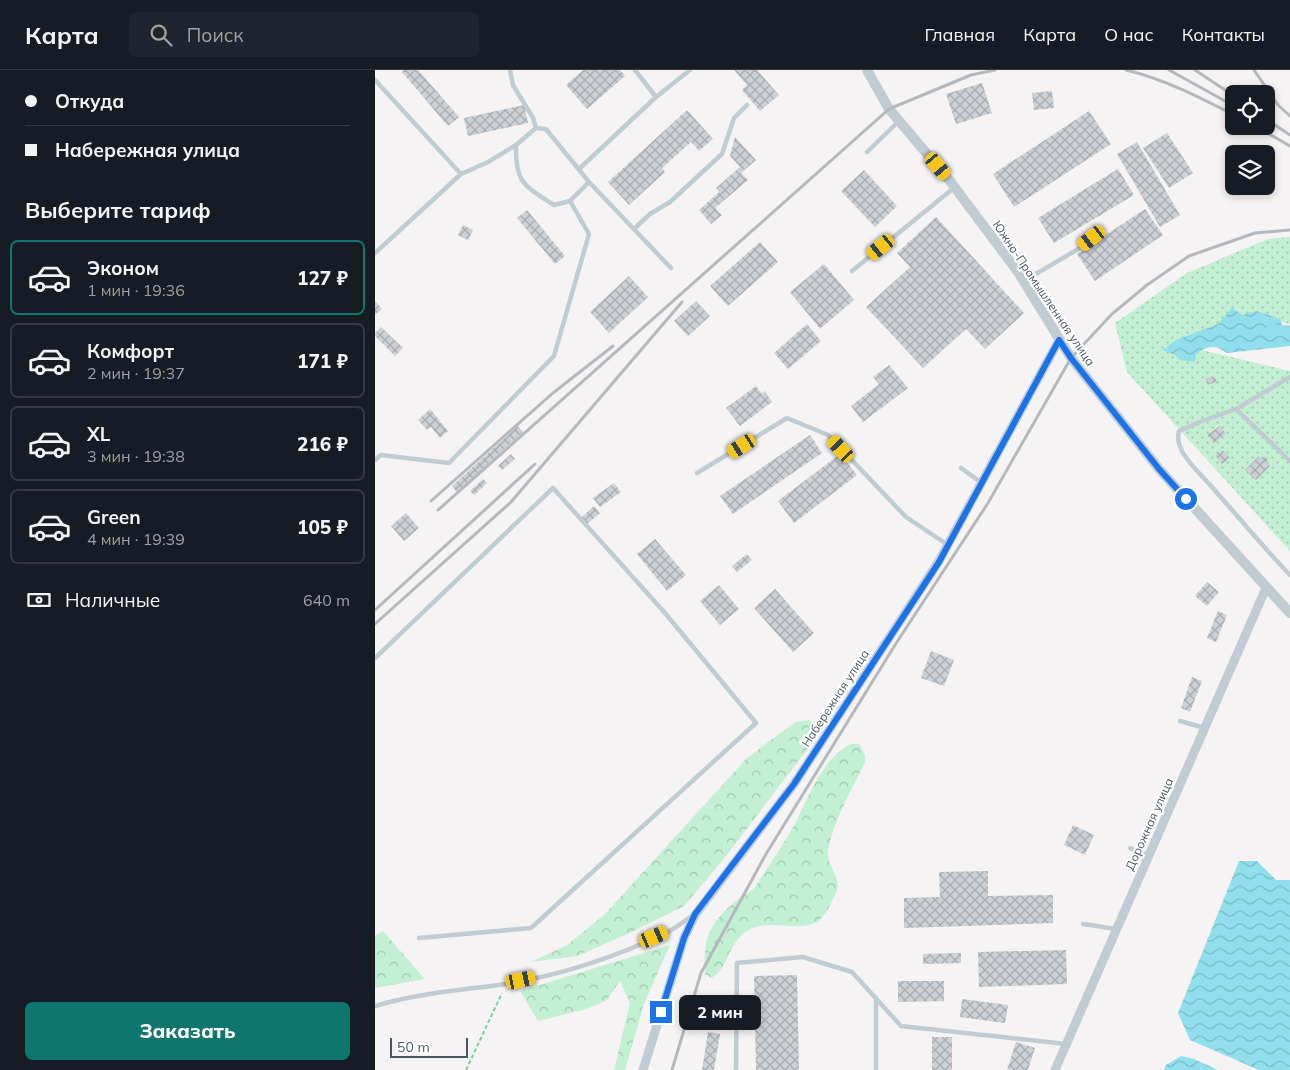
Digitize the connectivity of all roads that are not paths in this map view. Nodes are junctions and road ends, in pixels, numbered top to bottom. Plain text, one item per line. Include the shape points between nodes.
1 (509, 70) edge
2 (635, 70) edge
3 (690, 70) edge
4 (867, 70) edge
5 (375, 80) edge
6 (657, 97) junction
7 (747, 105) dead end
8 (899, 121) junction
9 (536, 128) junction
10 (517, 145) junction
11 (867, 152) dead end
12 (579, 169) junction
13 (461, 174) junction
14 (589, 182) junction
15 (955, 187) junction
16 (570, 201) junction
17 (634, 229) junction
18 (1100, 232) dead end
19 (375, 253) edge
20 (671, 268) dead end
21 (852, 271) dead end
22 (1023, 281) junction
23 (1059, 340) junction
24 (1290, 377) edge
25 (1236, 409) junction
26 (375, 460) edge
27 (1290, 460) edge
28 (961, 468) dead end
29 (697, 473) dead end
30 (982, 483) junction
31 (948, 545) junction
32 (1290, 575) edge
33 (1266, 588) junction
34 (1290, 613) edge
35 (375, 658) edge
36 (1180, 721) dead end
37 (1205, 728) junction
38 (1130, 848) dead end
39 (1149, 856) junction
40 (695, 914) junction
41 (1083, 924) dead end
42 (1117, 929) junction
43 (419, 938) dead end
44 (876, 998) junction
45 (375, 1006) edge
46 (1066, 1044) junction
47 (643, 1070) edge
48 (736, 1070) edge
49 (876, 1070) edge
50 (1055, 1070) edge

1 - 9 lane via 513,85
2 - 6 lane
3 - 6 lane
4 - 8 street, Южно-Промышленная улица
5 - 13 lane
6 - 12 lane
7 - 17 lane via 734,118 722,154 670,202
8 - 11 lane
8 - 15 street, Южно-Промышленная улица
9 - 10 lane
9 - 12 lane via 546,129
10 - 13 lane
10 - 16 lane via 516,164 525,186 554,206
12 - 14 lane
13 - 19 lane
14 - 16 lane
14 - 17 lane
15 - 21 lane
15 - 22 street, Южно-Промышленная улица
16 - 26 lane via 589,234 554,356 449,463 381,455
17 - 20 lane
18 - 22 lane via 1085,245
22 - 23 street, Южно-Промышленная улица
23 - 30 street, Набережная улица
23 - 33 street, Южно-Промышленная улица via 1159,469
24 - 25 lane
25 - 27 lane
25 - 32 lane via 1179,431 1179,444 1194,467
28 - 30 lane
29 - 31 lane via 787,418 828,435 906,517
30 - 31 street, Набережная улица
31 - 40 street, Набережная улица via 794,784
33 - 34 street, Южно-Промышленная улица
33 - 37 street, Дорожная улица
35 - 43 lane via 553,488 665,613 756,723 531,928
36 - 37 lane
37 - 39 street, Дорожная улица
38 - 39 lane
39 - 42 street, Дорожная улица
40 - 45 lane via 669,931 609,956 549,974
40 - 47 street, Набережная улица via 684,938
41 - 42 lane
42 - 46 street, Дорожная улица
44 - 46 lane via 901,1026
44 - 48 lane via 852,972 803,958 737,963
44 - 49 lane
46 - 50 street, Дорожная улица

